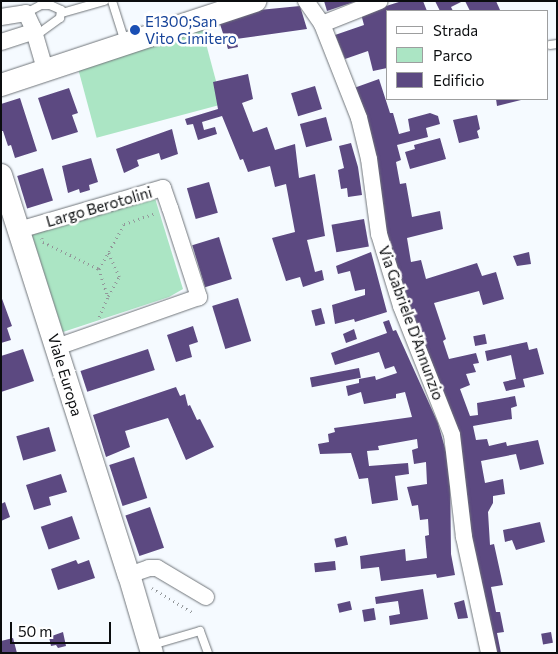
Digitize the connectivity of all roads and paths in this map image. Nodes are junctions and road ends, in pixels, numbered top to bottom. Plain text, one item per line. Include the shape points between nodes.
1 (104, 1) edge
2 (112, 1) edge
3 (255, 1) edge
4 (306, 1) edge
5 (380, 1) edge
6 (26, 13) junction
7 (62, 13) junction
8 (1, 17) edge
9 (322, 24) junction
10 (34, 32) junction
11 (1, 42) edge
12 (125, 42) junction
13 (45, 69) junction
14 (3, 79) edge
15 (1, 175) edge
16 (170, 208) junction
17 (28, 228) junction
18 (108, 252) junction
19 (99, 269) junction
20 (57, 347) junction
21 (129, 575) junction
22 (206, 597) dead end
23 (192, 612) dead end
24 (151, 649) edge
25 (208, 653) edge
26 (488, 653) edge

1 - 7 lane
2 - 12 lane
3 - 12 main road
4 - 9 street, Via Gabriele D'Annunzio
5 - 9 street
6 - 7 lane via 41,5 50,5
6 - 8 street
6 - 10 street
7 - 10 lane via 55,23
9 - 26 street, Via Gabriele D'Annunzio via 358,118 369,159 379,234 396,288 452,435 464,537
10 - 11 street
10 - 13 street
12 - 13 main road
13 - 14 main road
15 - 17 main road, Viale Europa
16 - 17 street, Largo Berotolini via 163,188
16 - 18 path via 124,224
16 - 20 street, Largo Berotolini via 199,297
17 - 19 path via 43,242
17 - 20 main road, Viale Europa
18 - 19 path
18 - 19 path via 120,277 108,296
20 - 21 main road, Viale Europa
21 - 22 street via 157,568
21 - 23 path
21 - 24 main road, Viale Europa
24 - 25 lane via 200,631

